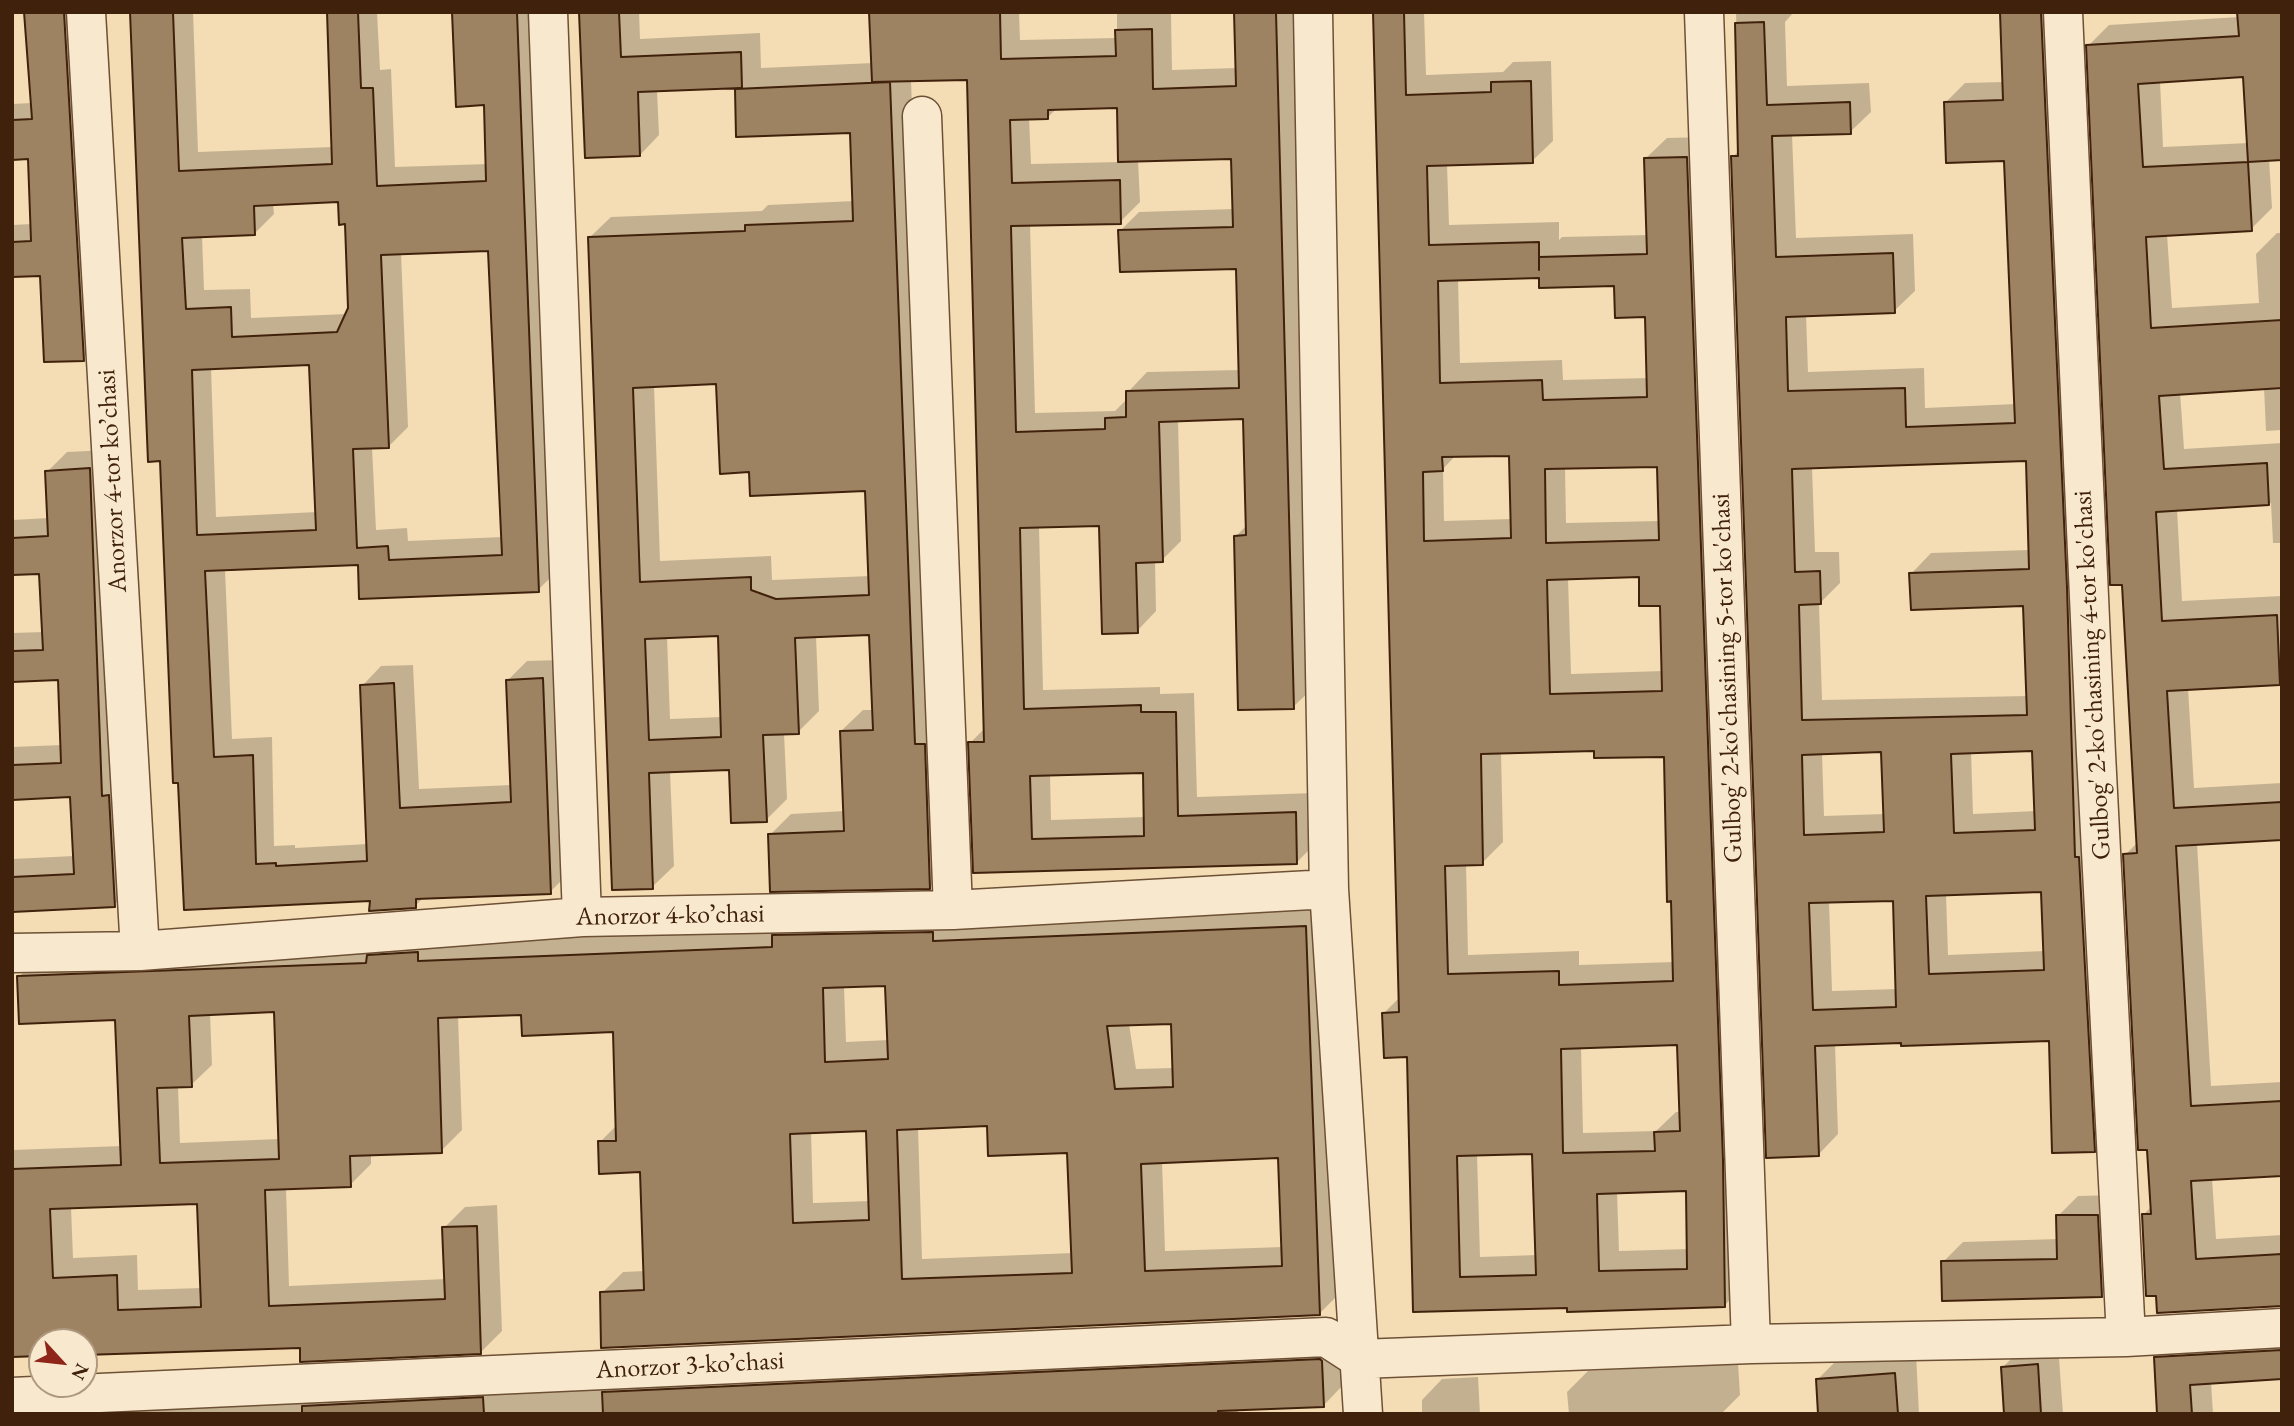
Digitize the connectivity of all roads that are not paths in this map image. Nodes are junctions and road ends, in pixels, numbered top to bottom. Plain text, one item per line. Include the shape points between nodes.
1 (86, 12) edge
2 (548, 12) edge
3 (1313, 12) edge
4 (1704, 12) edge
5 (2063, 12) edge
6 (922, 116) dead end
7 (1329, 889) junction
8 (953, 910) junction
9 (583, 917) junction
10 (140, 951) junction
11 (12, 953) edge
12 (2282, 1328) edge
13 (2126, 1337) junction
14 (1751, 1344) junction
15 (1360, 1359) junction
16 (12, 1397) edge
17 (1363, 1414) edge

1 - 10 street, Anorzor 4-tor koʼchasi
2 - 9 street
3 - 7 street
4 - 14 street, Gulbog' 2-ko'chasining 5-tor ko'chasi
5 - 13 street, Gulbog' 2-ko'chasining 4-tor ko'chasi
6 - 8 street
7 - 8 street, Аnorzor 4-koʼchasi
7 - 15 street
8 - 9 street, Аnorzor 4-koʼchasi
9 - 10 street, Аnorzor 4-koʼchasi
10 - 11 street, Аnorzor 4-koʼchasi
12 - 13 street
13 - 14 street
14 - 15 street
15 - 16 street, Аnorzor 3-koʼchasi via 1326,1337
15 - 17 street

